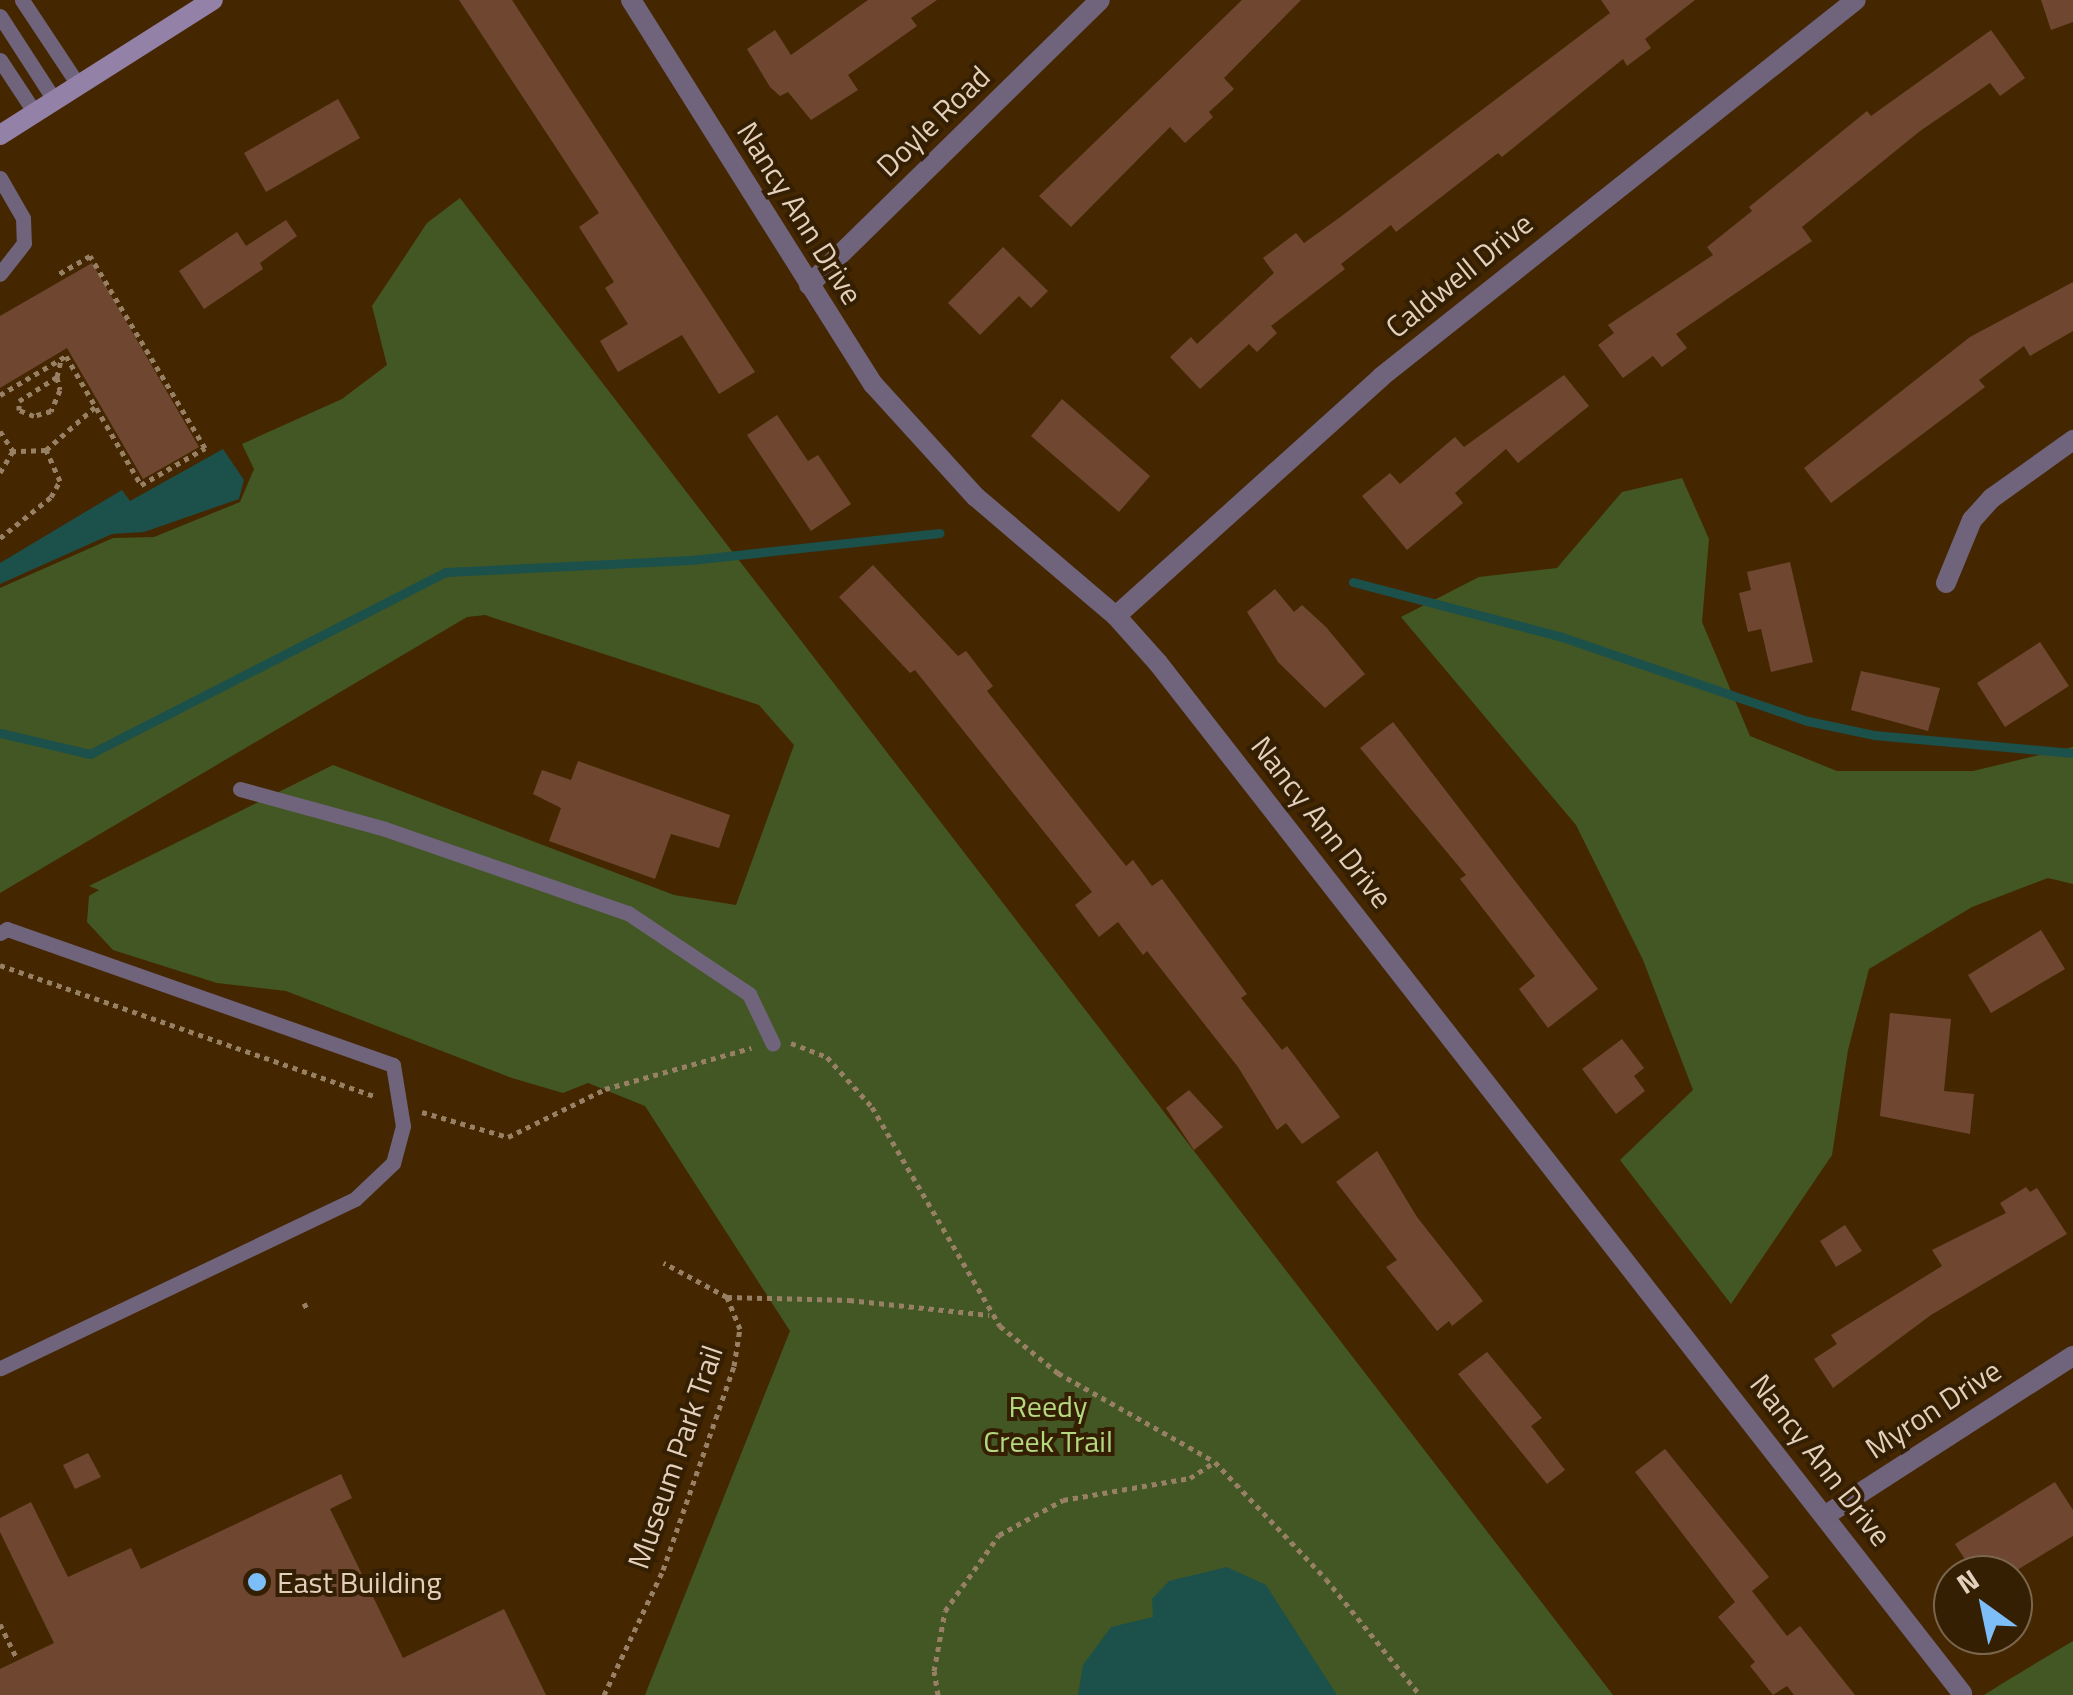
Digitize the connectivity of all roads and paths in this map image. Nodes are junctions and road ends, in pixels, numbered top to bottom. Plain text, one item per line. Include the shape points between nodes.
1 (22, 0) edge
2 (214, 0) edge
3 (631, 0) edge
4 (1100, 0) edge
5 (1856, 0) edge
6 (0, 16) edge
7 (0, 60) edge
8 (79, 86) junction
9 (56, 101) junction
10 (35, 114) junction
11 (2, 129) edge
12 (0, 178) edge
13 (0, 274) edge
14 (56, 276) dead end
15 (809, 285) junction
16 (61, 359) junction
17 (57, 377) junction
18 (0, 395) edge
19 (95, 407) junction
20 (0, 431) edge
21 (2073, 440) edge
22 (46, 450) junction
23 (13, 451) junction
24 (0, 473) edge
25 (0, 538) edge
26 (1946, 583) dead end
27 (1116, 616) junction
28 (240, 789) dead end
29 (0, 933) edge
30 (0, 965) edge
31 (773, 1044) junction
32 (380, 1098) dead end
33 (423, 1112) dead end
34 (664, 1263) dead end
35 (728, 1297) junction
36 (990, 1315) junction
37 (2073, 1356) edge
38 (0, 1368) edge
39 (1215, 1462) junction
40 (1826, 1515) junction
41 (0, 1624) edge
42 (16, 1657) dead end
43 (1962, 1693) edge
44 (604, 1695) edge
45 (938, 1695) edge
46 (1420, 1695) edge

1 - 8 lane
2 - 8 street
3 - 15 street, Nancy Ann Drive
4 - 15 street, Doyle Road
5 - 27 street, Caldwell Drive via 1382,377
6 - 9 lane
7 - 10 lane
8 - 9 street
9 - 10 street
10 - 11 street
12 - 13 lane via 23,218 24,243
14 - 19 path via 90,256 204,448 141,485
15 - 27 street, Nancy Ann Drive via 873,384 915,432 976,497
16 - 17 path
16 - 18 path
16 - 19 path
17 - 17 path via 19,400 20,410 34,416 51,411
19 - 22 path
20 - 23 path
21 - 26 street via 1972,520
22 - 23 path
22 - 25 path via 58,472 57,490
23 - 24 path
27 - 40 street, Nancy Ann Drive
28 - 31 lane via 384,829 628,912 749,994
29 - 38 lane via 7,929 393,1065 404,1126 393,1164 355,1199
30 - 32 path
31 - 33 path via 605,1089 508,1137
31 - 36 path via 812,1048 852,1080
34 - 35 path
35 - 36 path via 849,1300
35 - 44 path, Museum Park Trail via 740,1329 734,1366 663,1570
36 - 39 path via 1058,1374
37 - 40 street, Myron Drive
39 - 45 path via 1160,1485 1063,1500 998,1536 944,1611 934,1671
39 - 46 path via 1326,1578
40 - 43 street, Nancy Ann Drive
41 - 42 path

